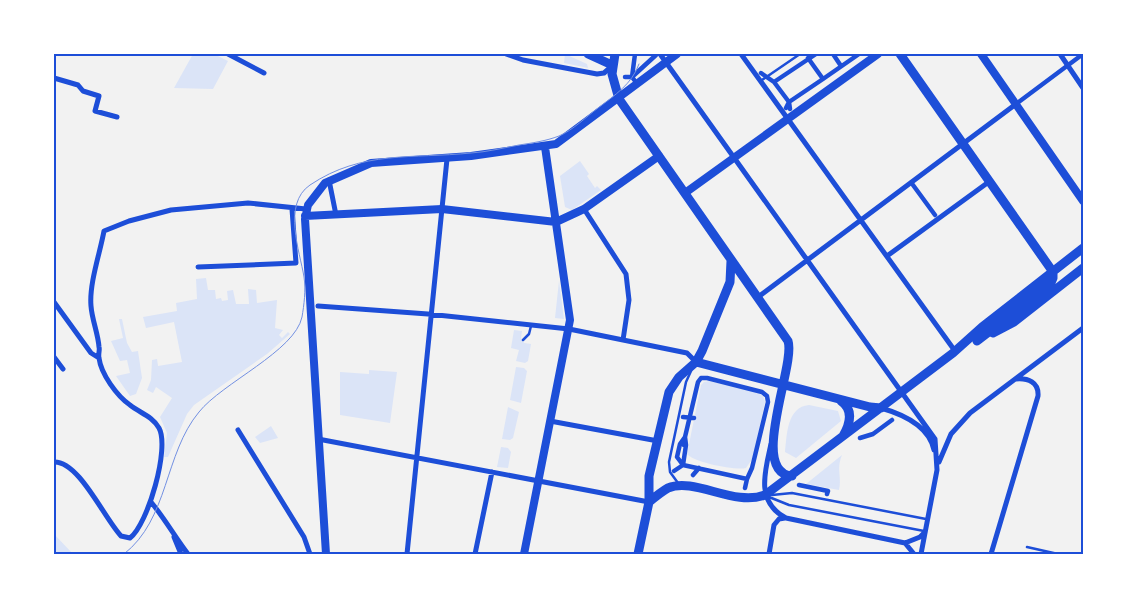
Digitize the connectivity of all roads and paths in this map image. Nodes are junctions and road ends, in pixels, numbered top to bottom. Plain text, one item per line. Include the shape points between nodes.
1 (228, 54) edge
2 (506, 54) edge
3 (588, 54) edge
4 (615, 54) edge
5 (635, 54) edge
6 (658, 54) edge
7 (677, 54) edge
8 (741, 54) edge
9 (800, 54) edge
10 (816, 54) edge
11 (833, 54) edge
12 (859, 54) edge
13 (878, 54) edge
14 (900, 54) edge
15 (981, 54) edge
16 (1060, 54) edge
17 (1083, 54) edge
18 (808, 58) junction
19 (666, 62) junction
20 (612, 65) junction
21 (841, 66) junction
22 (1068, 66) junction
23 (264, 73) dead end
24 (761, 73) dead end
25 (625, 77) dead end
26 (767, 77) junction
27 (54, 78) edge
28 (633, 79) junction
29 (823, 79) junction
30 (761, 81) junction
31 (774, 82) junction
32 (1083, 88) edge
33 (619, 99) junction
34 (789, 102) junction
35 (1016, 104) junction
36 (788, 109) dead end
37 (117, 117) dead end
38 (788, 119) junction
39 (964, 143) junction
40 (545, 147) junction
41 (659, 156) junction
42 (734, 158) junction
43 (447, 159) junction
44 (329, 180) junction
45 (990, 181) junction
46 (913, 185) dead end
47 (685, 193) junction
48 (1083, 201) edge
49 (292, 209) junction
50 (442, 209) junction
51 (584, 209) junction
52 (306, 213) junction
53 (336, 214) junction
54 (935, 215) dead end
55 (861, 220) junction
56 (556, 222) junction
57 (1083, 248) edge
58 (887, 256) junction
59 (731, 258) junction
60 (807, 260) junction
61 (198, 267) dead end
62 (1083, 268) edge
63 (1053, 272) junction
64 (758, 297) junction
65 (54, 302) edge
66 (314, 306) junction
67 (432, 315) junction
68 (531, 325) junction
69 (1083, 328) edge
70 (569, 329) junction
71 (523, 340) dead end
72 (623, 340) junction
73 (977, 341) junction
74 (954, 352) junction
75 (54, 358) edge
76 (99, 358) junction
77 (696, 362) junction
78 (63, 369) dead end
79 (1015, 379) junction
80 (783, 386) junction
81 (901, 392) junction
82 (838, 400) junction
83 (881, 408) junction
84 (892, 420) dead end
85 (550, 421) junction
86 (238, 430) dead end
87 (685, 437) junction
88 (772, 438) junction
89 (841, 438) junction
90 (860, 438) dead end
91 (318, 439) junction
92 (658, 442) junction
93 (684, 444) dead end
94 (417, 458) junction
95 (54, 462) edge
96 (683, 465) junction
97 (717, 465) dead end
98 (699, 468) junction
99 (674, 470) dead end
100 (937, 470) junction
101 (492, 472) junction
102 (716, 472) junction
103 (692, 474) dead end
104 (792, 476) junction
105 (747, 479) junction
106 (538, 480) junction
107 (799, 485) dead end
108 (686, 486) junction
109 (745, 488) dead end
110 (827, 494) dead end
111 (765, 495) junction
112 (151, 502) junction
113 (649, 502) junction
114 (786, 518) junction
115 (928, 520) junction
116 (926, 532) junction
117 (174, 536) junction
118 (905, 543) junction
119 (1027, 547) dead end
120 (180, 554) edge
121 (188, 554) edge
122 (310, 554) edge
123 (326, 554) edge
124 (407, 554) edge
125 (476, 554) edge
126 (524, 554) edge
127 (638, 554) edge
128 (769, 554) edge
129 (914, 554) edge
130 (922, 554) edge
131 (991, 554) edge
132 (1058, 554) edge

1 - 23 street
2 - 20 street via 597,74 604,73
3 - 20 main road
4 - 20 main road
5 - 28 street
6 - 19 street
6 - 28 street
7 - 19 main road
8 - 30 street
9 - 26 lane
10 - 18 street
11 - 21 street
12 - 21 street
13 - 38 main road
14 - 39 main road
15 - 35 main road
16 - 22 street
17 - 22 street
18 - 29 street
18 - 31 street
19 - 33 main road
19 - 42 street
20 - 33 main road
21 - 29 street
22 - 32 street
22 - 35 street
24 - 26 street
25 - 28 street
26 - 30 lane
26 - 31 street
27 - 37 street via 99,96 95,111
29 - 34 street
30 - 38 street
31 - 34 street
33 - 40 main road via 563,140
33 - 41 main road
34 - 36 street
35 - 39 street
35 - 48 main road
38 - 42 main road
38 - 55 street
39 - 45 main road
39 - 55 street
40 - 43 main road
40 - 56 main road
41 - 47 main road
41 - 51 main road
42 - 47 main road
42 - 60 street
43 - 44 main road via 372,163
43 - 50 street
44 - 52 main road via 315,194
44 - 53 street
45 - 58 street
45 - 63 main road
46 - 54 street
47 - 59 main road
49 - 52 street
49 - 61 street via 296,263
49 - 76 street via 248,203 171,210 104,231 91,305 100,347
50 - 53 main road
50 - 56 main road
50 - 67 street
51 - 56 main road
51 - 72 street via 626,274 629,300
52 - 53 main road
52 - 66 main road
55 - 58 street
55 - 60 street
56 - 70 main road
57 - 63 main road
58 - 74 street
59 - 64 main road
59 - 77 main road via 730,282
60 - 64 street
60 - 81 street
62 - 73 main road via 1014,322
63 - 73 main road via 1050,284
63 - 74 main road
64 - 80 main road via 790,346
65 - 76 street via 91,353
66 - 67 street
66 - 91 main road
67 - 68 street
67 - 94 street
68 - 70 street
68 - 71 lane
69 - 79 street
70 - 72 street
70 - 85 main road
72 - 77 street via 687,353
73 - 74 main road
74 - 81 main road
75 - 78 street
76 - 112 street via 118,393 152,420 161,432 160,459
77 - 80 main road
77 - 92 main road via 679,377 669,392
77 - 108 lane via 686,382 669,462 674,480
79 - 100 street via 960,422 946,444
79 - 131 street via 1035,384 1038,396
80 - 82 main road
80 - 88 main road
81 - 83 main road
81 - 100 street via 935,439
82 - 83 main road
82 - 89 main road via 848,409 850,418
83 - 89 main road
83 - 100 street via 901,413 918,426 933,446
84 - 90 street
85 - 92 street
85 - 106 main road
86 - 122 street via 304,537
87 - 93 street
87 - 96 street via 677,457
87 - 105 street via 702,377 768,395 754,468
88 - 104 main road via 778,467
88 - 111 street via 764,478
89 - 104 main road
91 - 94 street
91 - 123 main road
92 - 113 main road via 649,476
94 - 101 street
94 - 124 street
95 - 112 street via 70,467 125,538 130,538 140,527
96 - 98 street
96 - 99 street
97 - 102 street
98 - 102 street
98 - 103 street
100 - 115 street
101 - 106 street
101 - 125 street
102 - 105 street
104 - 111 main road
105 - 109 street
106 - 113 street
106 - 126 main road
107 - 110 street via 828,491
108 - 111 main road via 745,498
108 - 113 main road via 670,488
111 - 114 street via 772,509
111 - 115 lane via 792,493
111 - 116 lane via 789,505
112 - 117 street
113 - 127 main road
114 - 118 street
114 - 128 street via 779,519 774,525
115 - 116 street
116 - 118 street
116 - 130 street
117 - 120 street
117 - 121 street
118 - 129 street
119 - 132 lane

